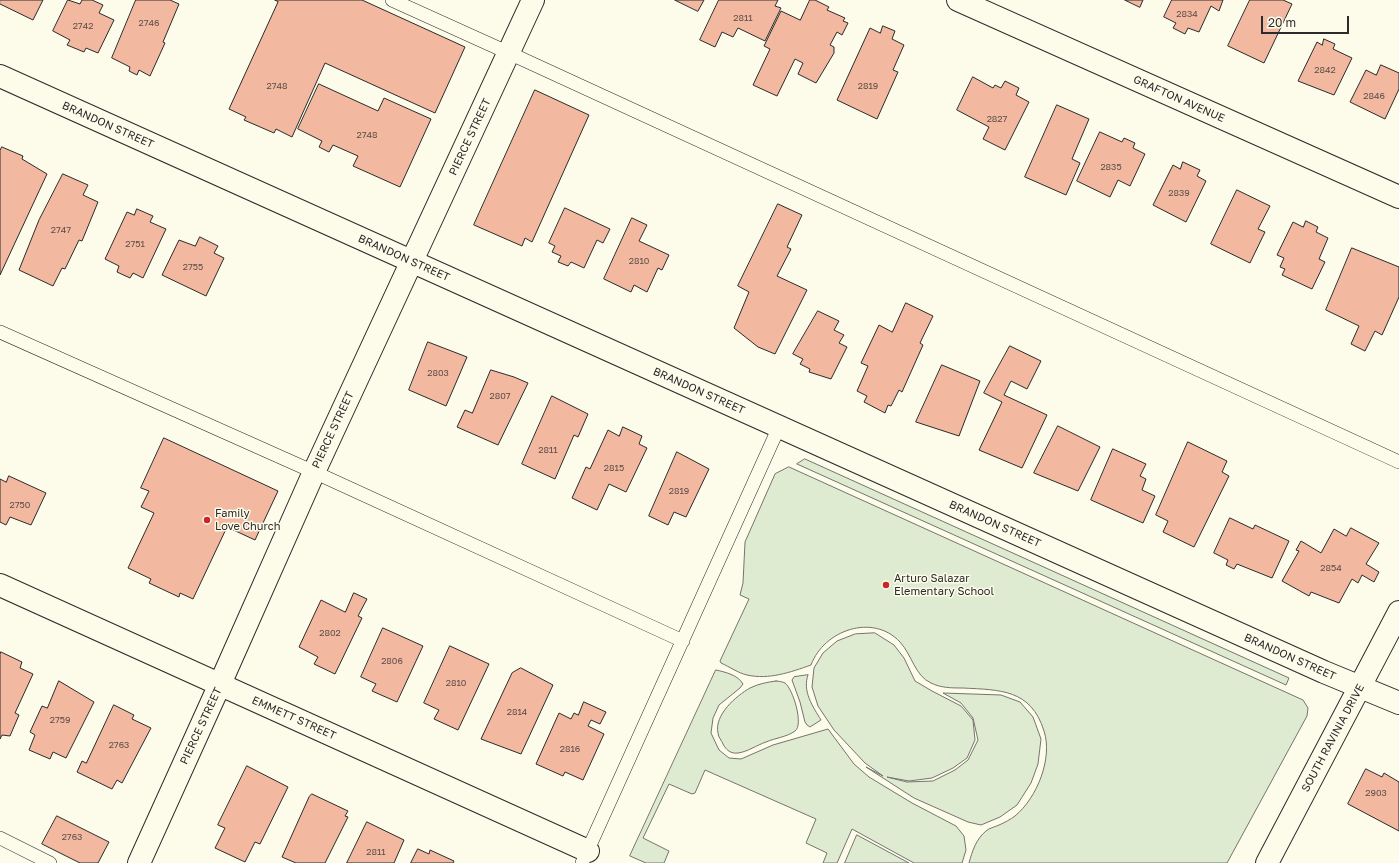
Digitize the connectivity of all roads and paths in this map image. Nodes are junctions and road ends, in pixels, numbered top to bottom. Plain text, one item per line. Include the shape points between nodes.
1 (392, 0) edge
2 (533, 0) edge
3 (958, 0) edge
4 (509, 53) junction
5 (0, 76) edge
6 (1399, 197) edge
7 (411, 262) junction
8 (0, 332) edge
9 (779, 426) junction
10 (1399, 462) edge
11 (314, 472) junction
12 (0, 585) edge
13 (1399, 612) edge
14 (682, 641) junction
15 (220, 684) junction
16 (1360, 687) junction
17 (1399, 703) edge
18 (0, 838) edge
19 (585, 857) edge
20 (50, 863) edge
21 (138, 863) edge
22 (1267, 863) edge

1 - 4 lane
2 - 4 street, PIERCE STREET
3 - 6 street, GRAFTON AVENUE
4 - 7 street, PIERCE STREET
4 - 10 lane
5 - 7 street, BRANDON STREET
7 - 9 street, BRANDON STREET
7 - 11 street, PIERCE STREET
8 - 11 lane
9 - 14 lane
9 - 16 street, BRANDON STREET
11 - 14 lane
11 - 15 street, PIERCE STREET
12 - 15 street, EMMETT STREET
13 - 16 street, SOUTH RAVINIA DRIVE
14 - 19 lane
15 - 19 street, EMMETT STREET
15 - 21 street, PIERCE STREET
16 - 17 street, BRANDON STREET
16 - 22 street, SOUTH RAVINIA DRIVE
18 - 20 lane

